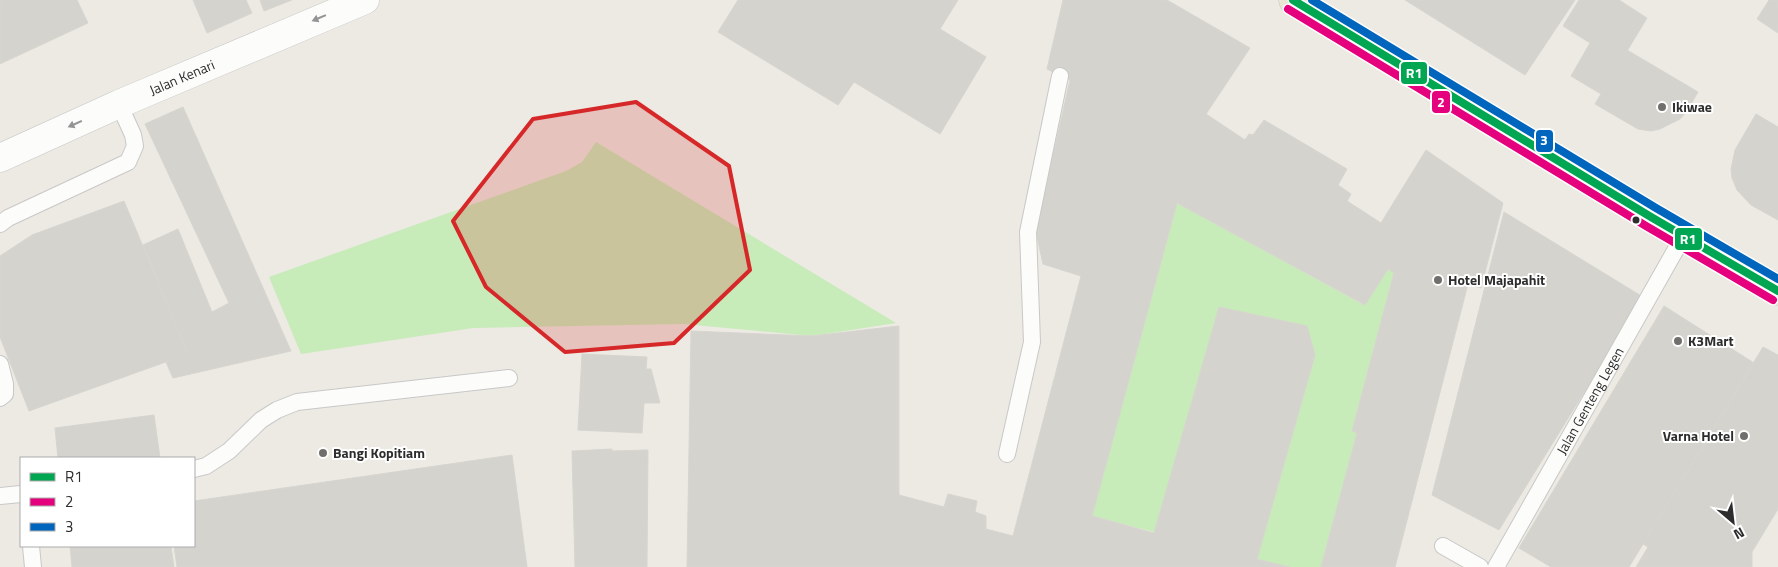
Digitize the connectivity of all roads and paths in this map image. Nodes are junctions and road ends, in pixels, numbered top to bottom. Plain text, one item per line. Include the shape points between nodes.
1 (365, 0) edge
2 (1293, 0) edge
3 (1060, 76) dead end
4 (119, 104) junction
5 (0, 158) edge
6 (0, 224) edge
7 (1684, 235) junction
8 (1778, 291) edge
9 (0, 364) edge
10 (509, 378) dead end
11 (0, 398) edge
12 (1007, 454) dead end
13 (195, 469) edge
14 (20, 494) edge
15 (0, 496) edge
16 (1443, 546) dead end
17 (31, 547) edge
18 (32, 567) edge
19 (1480, 567) edge
20 (1496, 567) edge

1 -> 4 street, Jalan Kenari
2 - 7 main road
3 - 12 lane via 1028,232 1032,342
4 -> 5 street, Jalan Kenari
4 - 6 lane via 135,146 128,162
7 - 8 main road
7 - 20 lane, Jalan Genteng Legen
9 - 11 lane via 5,384 5,394
10 - 13 lane via 297,402 261,420 229,451 206,466
14 - 15 lane
16 - 19 lane
17 - 18 lane

